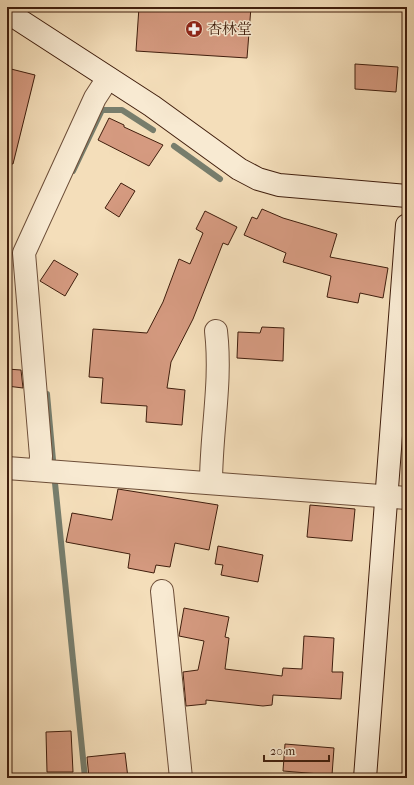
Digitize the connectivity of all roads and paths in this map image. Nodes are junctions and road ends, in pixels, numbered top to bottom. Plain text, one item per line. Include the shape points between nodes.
1 (7, 12) edge
2 (108, 78) junction
3 (407, 196) edge
4 (407, 225) edge
5 (216, 331) dead end
6 (7, 468) edge
7 (40, 470) junction
8 (211, 483) junction
9 (397, 497) edge
10 (162, 591) dead end
11 (181, 778) edge
12 (365, 778) edge

1 - 2 street
2 - 3 street via 152,106 239,169 258,179 279,185
2 - 7 street via 95,98 24,253 41,456
4 - 9 street
5 - 8 street via 218,370 211,448
6 - 7 street
7 - 8 street
8 - 9 street
9 - 12 street
10 - 11 street

